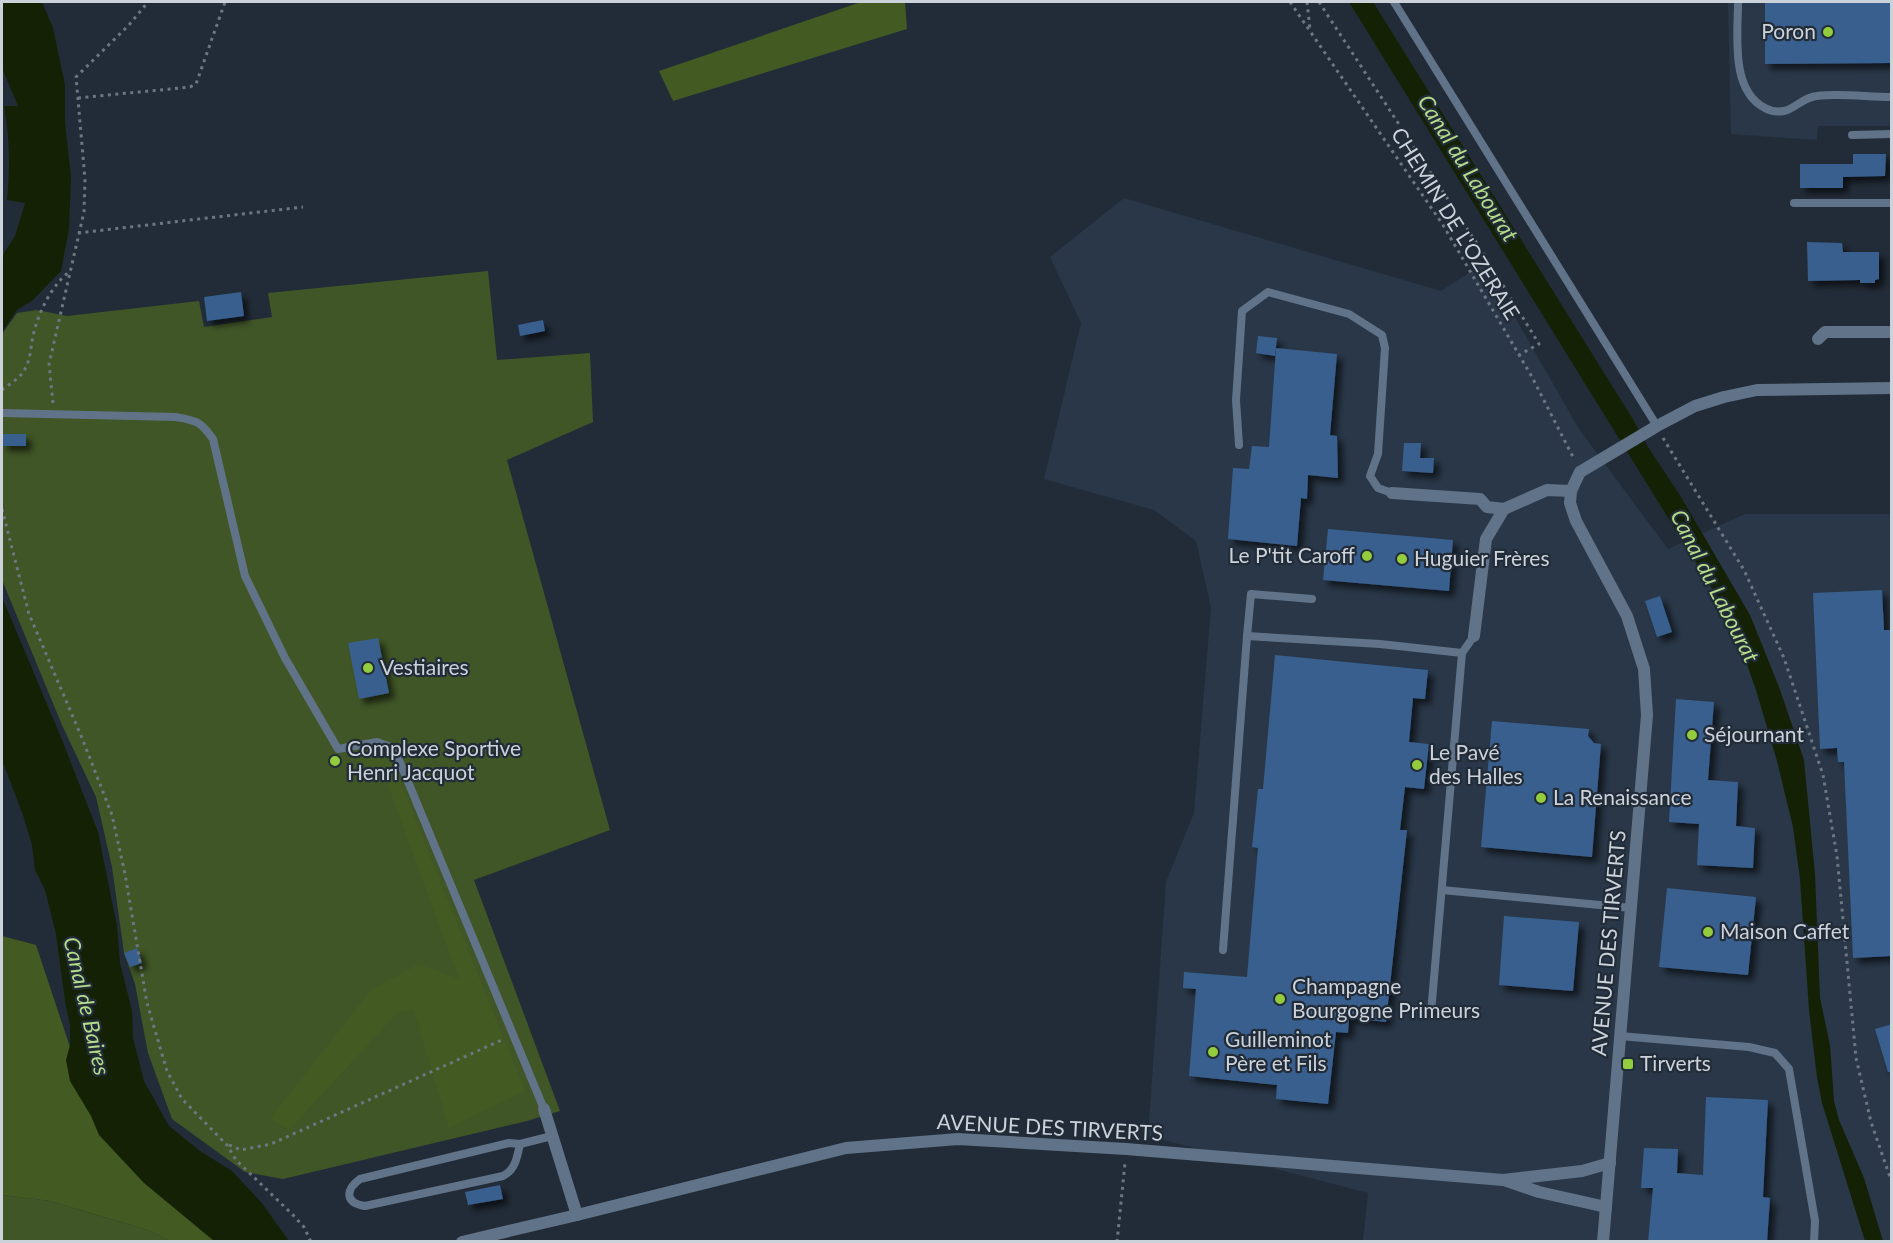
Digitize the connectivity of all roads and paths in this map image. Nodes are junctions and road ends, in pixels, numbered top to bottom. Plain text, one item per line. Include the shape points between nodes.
1 (148, 2) edge
2 (225, 2) edge
3 (1290, 2) edge
4 (1307, 2) edge
5 (1319, 2) edge
6 (1394, 2) edge
7 (1738, 2) edge
8 (1310, 31) junction
9 (78, 98) junction
10 (1892, 98) edge
11 (1892, 134) edge
12 (1852, 135) dead end
13 (1794, 203) dead end
14 (1892, 203) edge
15 (303, 207) dead end
16 (78, 233) junction
17 (71, 271) junction
18 (1892, 332) edge
19 (1818, 339) dead end
20 (1519, 355) junction
21 (1892, 388) edge
22 (2, 390) edge
23 (2, 412) edge
24 (54, 414) junction
25 (1657, 426) junction
26 (1239, 445) dead end
27 (1580, 472) junction
28 (1571, 491) junction
29 (1392, 493) joint
30 (2, 509) edge
31 (1504, 509) junction
32 (1312, 599) dead end
33 (1247, 636) junction
34 (1474, 636) joint
35 (1462, 653) junction
36 (1442, 890) junction
37 (1631, 908) junction
38 (1223, 950) dead end
39 (1431, 1014) dead end
40 (514, 1035) junction
41 (1620, 1036) junction
42 (544, 1109) joint
43 (552, 1136) junction
44 (520, 1144) junction
45 (227, 1145) junction
46 (1126, 1149) junction
47 (1610, 1163) junction
48 (1503, 1180) junction
49 (1892, 1183) edge
50 (1606, 1207) junction
51 (577, 1215) junction
52 (311, 1242) edge
53 (462, 1242) edge
54 (1117, 1242) edge
55 (1603, 1242) edge
56 (1814, 1242) edge

1 - 9 path via 76,77
2 - 9 path via 196,84
3 - 8 path, CHEMIN DE L'OZERAIE
4 - 8 path
5 - 20 path via 1539,344
6 - 25 lane
7 - 10 lane via 1739,65 1751,97 1758,104 1785,111 1816,96
8 - 20 path, CHEMIN DE L'OZERAIE via 1443,225
9 - 16 path via 86,179
11 - 12 lane
13 - 14 lane
15 - 16 path
16 - 17 path
17 - 22 path via 62,278 42,312 31,356 22,374
17 - 24 path via 49,364
18 - 19 street via 1825,332
20 - 27 path, CHEMIN DE L'OZERAIE
21 - 25 street via 1757,390 1695,406
23 - 24 lane
24 - 40 lane via 176,417 196,420 205,429 213,440 245,576 285,658 338,749 377,742 394,748
25 - 27 street
25 - 49 path via 1744,570 1784,658 1823,776 1837,856 1856,1058 1871,1122
26 - 29 lane via 1236,400 1242,311 1268,292 1349,314 1382,335 1385,348 1378,454 1370,476 1378,488
27 - 28 street
28 - 31 street via 1547,490
28 - 37 street, AVENUE DES TIRVERTS via 1576,522 1627,616 1644,669 1647,715
29 - 31 street via 1480,498 1487,507
30 - 45 path via 29,614 112,815 147,1003 167,1071 182,1099
31 - 34 street via 1486,539
32 - 33 lane via 1251,594
33 - 35 lane
33 - 38 lane
34 - 35 lane
35 - 36 lane
36 - 37 lane
36 - 39 lane
37 - 41 street, AVENUE DES TIRVERTS
40 - 42 lane
40 - 45 path via 271,1144 241,1150
41 - 47 street, AVENUE DES TIRVERTS
41 - 56 lane via 1749,1047 1775,1053 1789,1069 1815,1221
42 - 43 street
43 - 44 lane
43 - 51 street
44 - 44 lane via 512,1171 503,1176 365,1206 357,1205 348,1193 360,1179 509,1143
45 - 52 path via 236,1160 304,1227
46 - 48 street, AVENUE DES TIRVERTS
46 - 51 street, AVENUE DES TIRVERTS via 958,1139 846,1148
46 - 54 path
47 - 48 street, AVENUE DES TIRVERTS via 1581,1171
47 - 50 street, AVENUE DES TIRVERTS
48 - 50 street, AVENUE DES TIRVERTS
50 - 55 street, AVENUE DES TIRVERTS
51 - 53 street, AVENUE DES TIRVERTS

